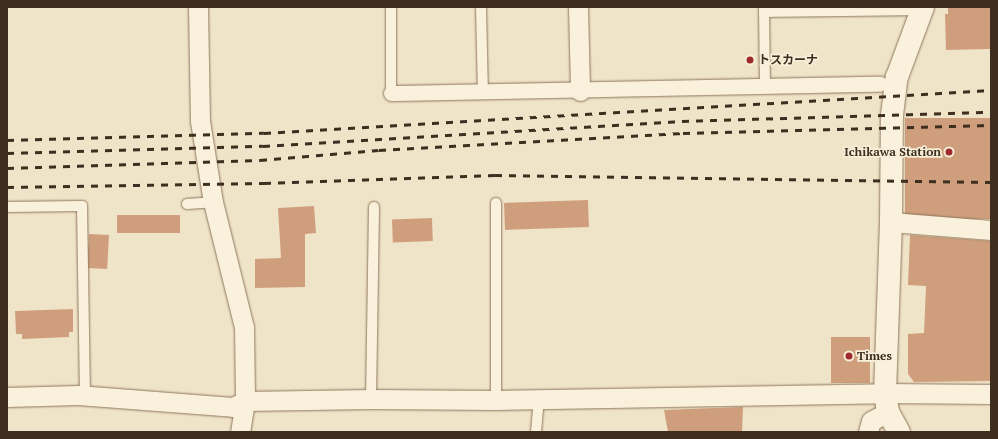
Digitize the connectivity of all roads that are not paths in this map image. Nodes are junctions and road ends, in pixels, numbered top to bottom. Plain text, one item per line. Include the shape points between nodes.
1 (198, 7) edge
2 (391, 7) edge
3 (481, 7) edge
4 (578, 7) edge
5 (922, 9) edge
6 (764, 10) edge
7 (880, 84) dead end
8 (766, 87) junction
9 (580, 91) junction
10 (482, 92) junction
11 (391, 93) joint
12 (213, 202) junction
13 (496, 203) dead end
14 (187, 204) dead end
15 (7, 207) edge
16 (374, 207) dead end
17 (890, 222) junction
18 (991, 230) edge
19 (991, 394) edge
20 (85, 396) junction
21 (7, 397) edge
22 (371, 399) junction
23 (539, 399) junction
24 (496, 400) junction
25 (245, 401) junction
26 (886, 402) junction
27 (240, 432) edge
28 (536, 432) edge
29 (868, 432) edge
30 (899, 432) edge

1 - 12 street via 200,121
2 - 11 lane
3 - 10 lane
4 - 9 street
5 - 6 lane
5 - 17 street via 897,77 892,115
6 - 8 lane
7 - 8 street
8 - 9 street
9 - 10 street
10 - 11 street
12 - 14 lane
12 - 25 street via 244,326
13 - 24 lane
15 - 20 lane via 82,206
16 - 22 lane
17 - 18 street
17 - 26 street
19 - 26 street
20 - 21 street
20 - 25 street via 233,406
22 - 24 street
22 - 25 street
23 - 24 street
23 - 26 street
23 - 28 lane
25 - 27 street
26 - 29 street via 871,421
26 - 30 street

